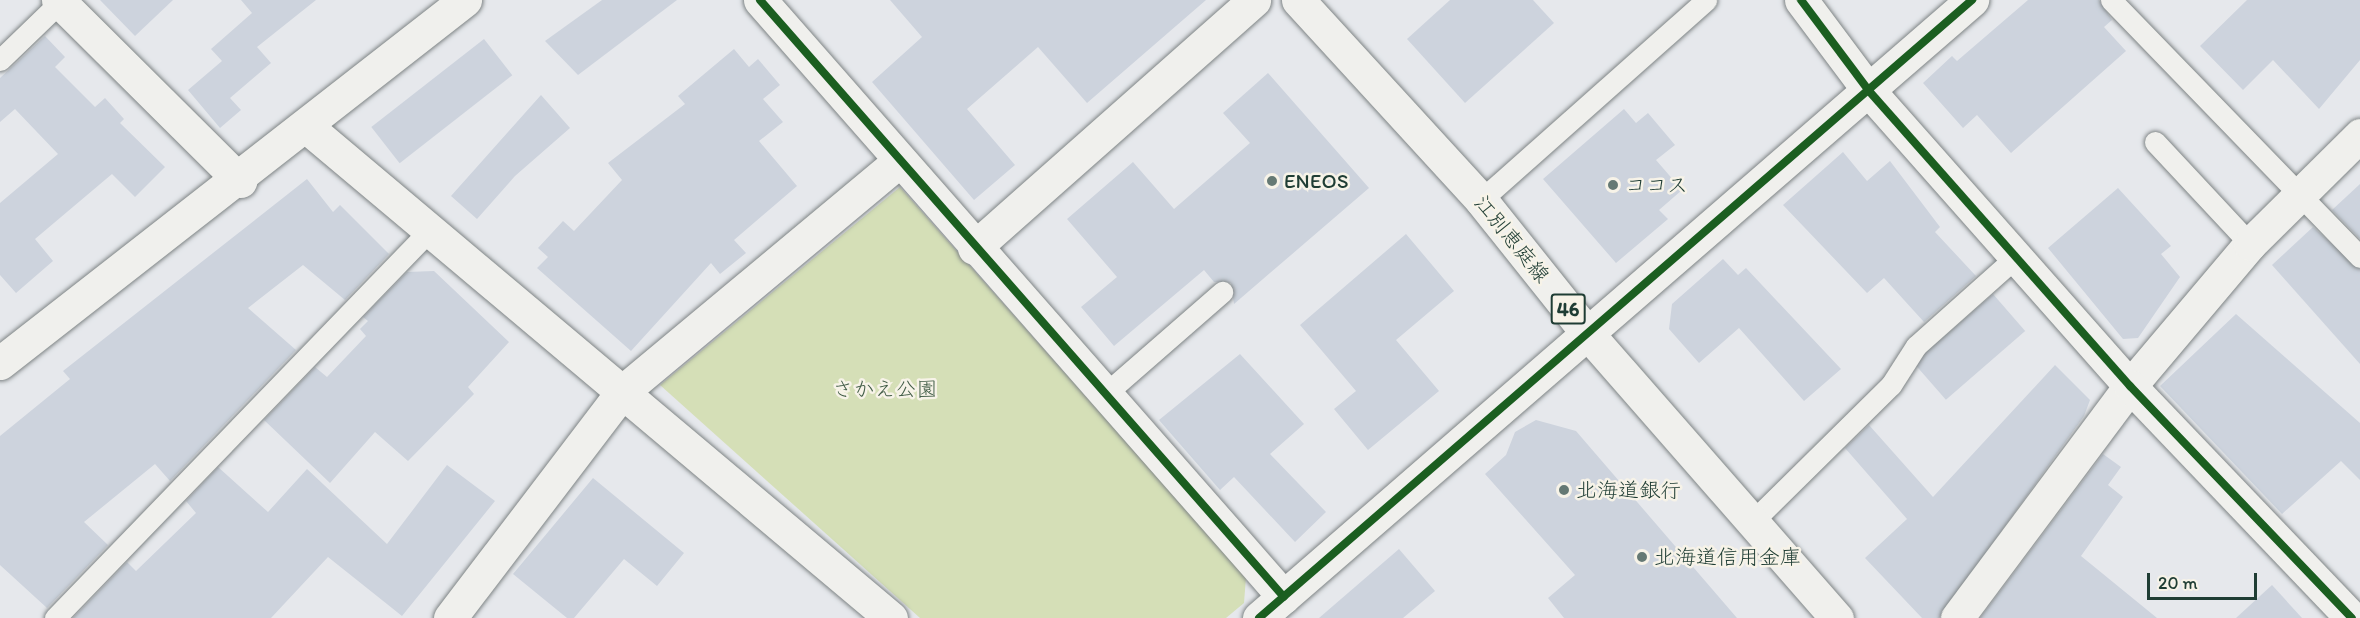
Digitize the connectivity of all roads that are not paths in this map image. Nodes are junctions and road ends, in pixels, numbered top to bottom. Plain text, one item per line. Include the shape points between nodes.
1 (465, 0) edge
2 (760, 0) edge
3 (1254, 0) edge
4 (1298, 0) edge
5 (1706, 0) edge
6 (1801, 0) edge
7 (1971, 0) edge
8 (2111, 0) edge
9 (59, 1) edge
10 (0, 60) edge
11 (1869, 91) junction
12 (307, 127) junction
13 (2360, 135) edge
14 (2155, 142) dead end
15 (899, 161) junction
16 (240, 181) junction
17 (2302, 191) junction
18 (1481, 200) junction
19 (430, 230) junction
20 (2250, 244) junction
21 (974, 248) junction
22 (2016, 257) junction
23 (2360, 257) edge
24 (1222, 292) dead end
25 (1588, 334) junction
26 (0, 363) edge
27 (2130, 386) junction
28 (622, 392) junction
29 (1104, 395) junction
30 (1753, 521) junction
31 (1284, 597) junction
32 (55, 618) edge
33 (450, 618) edge
34 (891, 618) edge
35 (1258, 618) edge
36 (1838, 618) edge
37 (1957, 618) edge
38 (2352, 618) edge

1 - 12 street
2 - 15 street
3 - 21 street
4 - 18 street, 江別恵庭線 / 46
5 - 18 lane
6 - 11 street
7 - 11 street
8 - 17 lane
9 - 10 lane
9 - 16 street
11 - 22 street
11 - 25 street
12 - 16 street
12 - 19 street
13 - 17 street
14 - 20 lane
15 - 21 street
15 - 28 street
16 - 26 street
17 - 20 street
17 - 23 lane
18 - 25 street, 江別恵庭線 / 46
19 - 28 street
19 - 32 lane
20 - 27 street
21 - 29 street
22 - 27 street
22 - 30 lane via 1916,346 1891,384
24 - 29 lane
25 - 30 street, 江別恵庭線 / 46
25 - 31 street
27 - 37 street
27 - 38 street
28 - 33 street
28 - 34 street
29 - 31 street
30 - 36 street, 江別恵庭線 / 46
31 - 35 street

